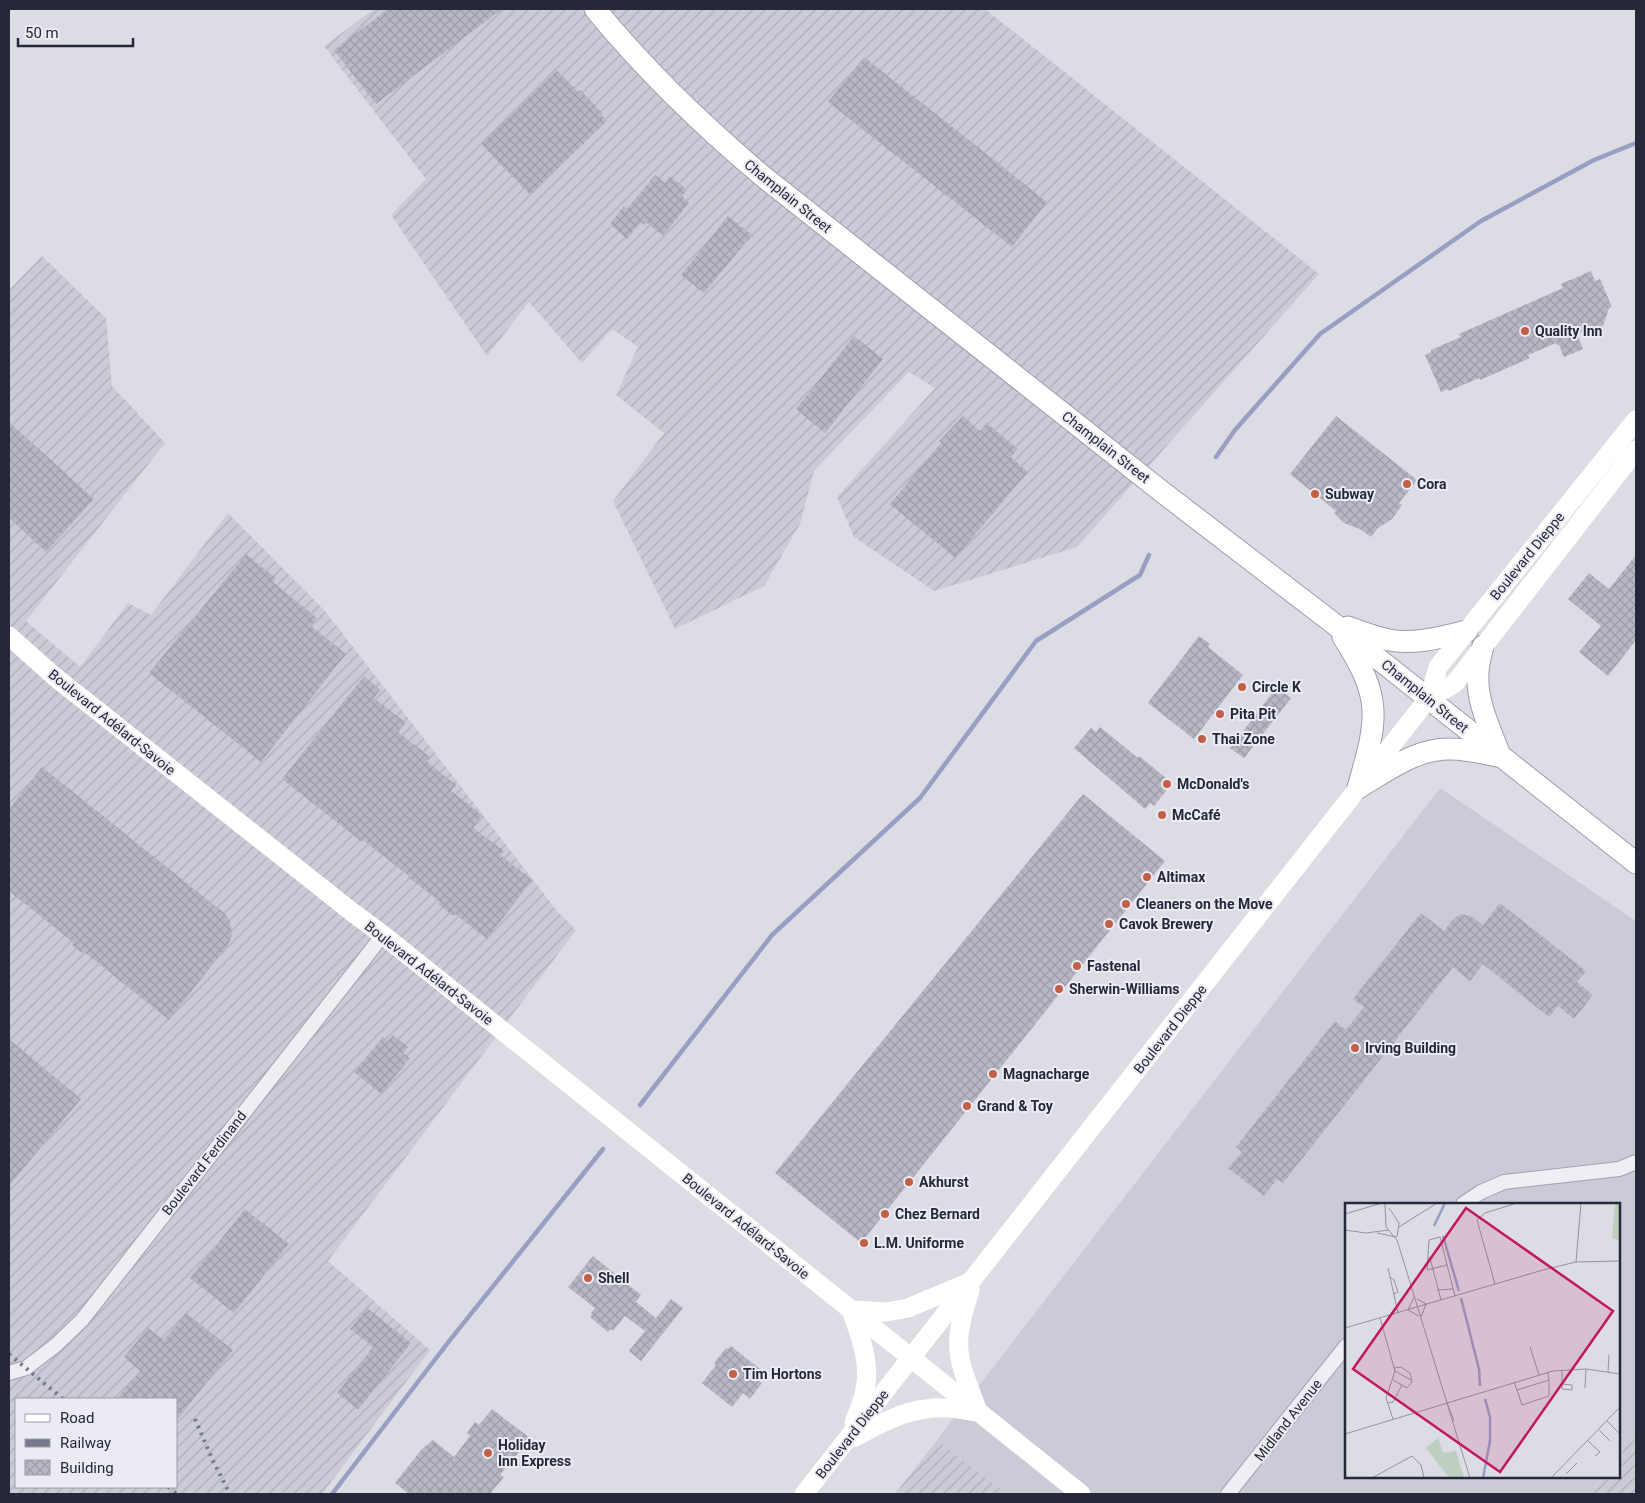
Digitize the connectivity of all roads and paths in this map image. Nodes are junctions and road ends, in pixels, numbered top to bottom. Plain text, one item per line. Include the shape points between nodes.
1 (595, 9) edge
2 (1636, 420) edge
3 (1636, 450) edge
4 (1333, 622) junction
5 (1467, 631) junction
6 (9, 636) edge
7 (1483, 646) junction
8 (1429, 699) junction
9 (1500, 756) junction
10 (1358, 788) junction
11 (1636, 864) edge
12 (383, 935) junction
13 (1636, 1162) edge
14 (1464, 1203) edge
15 (973, 1280) junction
16 (851, 1310) junction
17 (1345, 1347) edge
18 (912, 1359) junction
19 (9, 1373) edge
20 (978, 1412) junction
21 (847, 1440) junction
22 (804, 1494) edge
23 (1081, 1494) edge
24 (1228, 1494) edge

1 - 4 main road, Champlain Street via 667,89 759,173 1161,491
2 - 5 main road, Boulevard Dieppe
3 - 7 main road, Boulevard Dieppe
4 - 5 main road via 1403,642 1430,640
4 - 8 main road, Champlain Street
4 - 10 main road via 1362,669 1373,700 1372,738
5 - 8 main road, Boulevard Dieppe via 1438,667
6 - 12 main road, Boulevard Adélard-Savoie via 55,677
7 - 8 main road, Boulevard Dieppe via 1455,682
7 - 9 main road via 1477,676 1479,692
8 - 9 main road, Champlain Street
8 - 10 main road, Boulevard Dieppe
9 - 10 main road via 1460,749 1435,750 1408,759
9 - 11 main road, Champlain Street
10 - 15 main road, Boulevard Dieppe
12 - 16 main road, Boulevard Adélard-Savoie
12 - 19 street, Boulevard Ferdinand via 82,1320 26,1368
13 - 14 street via 1620,1169 1504,1182
15 - 16 main road via 908,1308 887,1312
15 - 18 main road, Boulevard Dieppe
15 - 20 main road via 958,1342 960,1360
16 - 18 main road, Boulevard Adélard-Savoie
16 - 21 main road via 866,1358 867,1381
17 - 24 street, Midland Avenue
18 - 20 main road, Boulevard Adélard-Savoie
18 - 21 main road, Boulevard Dieppe
20 - 21 main road via 925,1408 892,1418
20 - 23 main road
21 - 22 main road, Boulevard Dieppe

